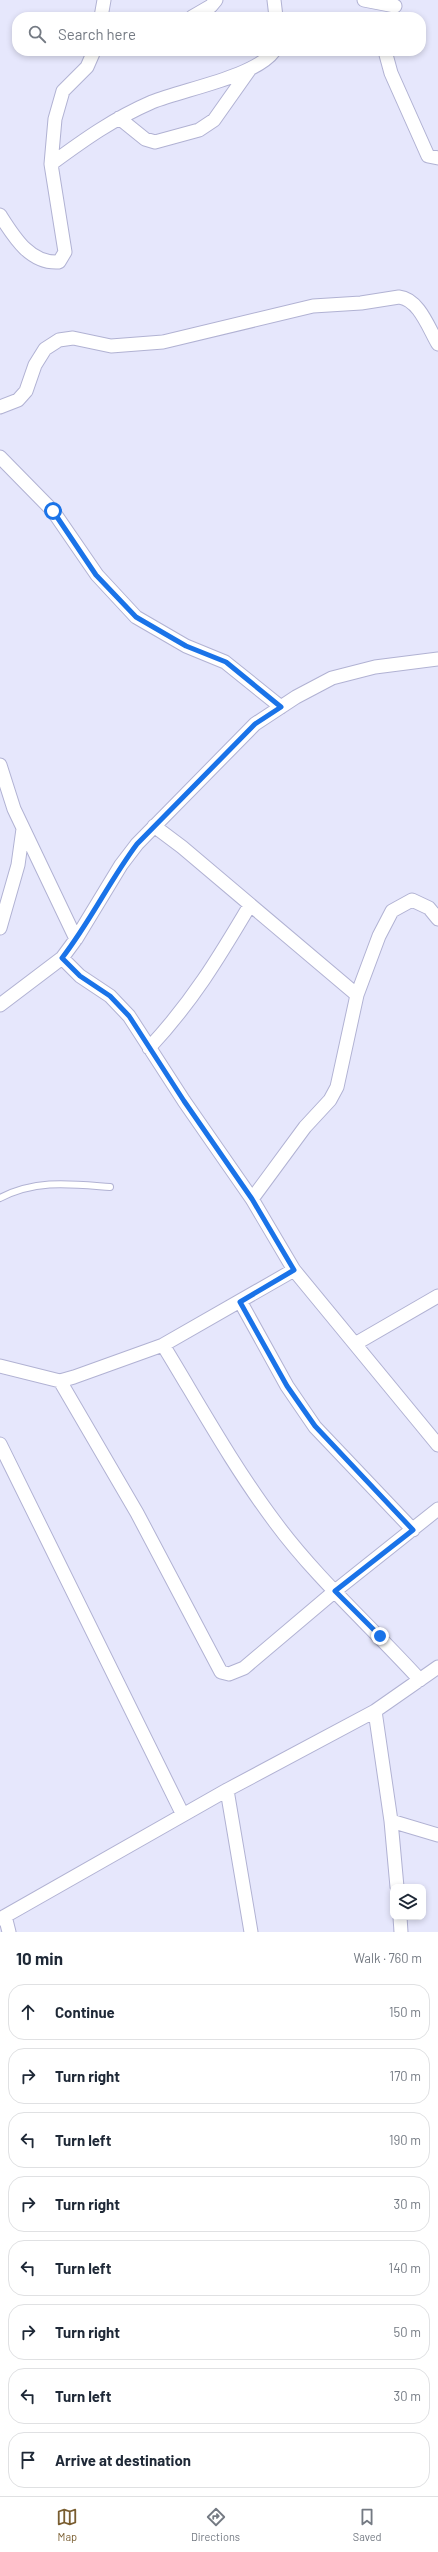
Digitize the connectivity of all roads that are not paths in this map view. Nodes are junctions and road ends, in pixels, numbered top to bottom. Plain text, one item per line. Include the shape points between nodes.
1 (104, 0) edge
2 (216, 0) edge
3 (274, 0) edge
4 (364, 0) edge
5 (394, 8) edge
6 (102, 12) edge
7 (201, 12) edge
8 (275, 12) edge
9 (92, 56) edge
10 (270, 56) edge
11 (386, 56) edge
12 (250, 69) junction
13 (119, 118) junction
14 (438, 158) edge
15 (51, 164) junction
16 (0, 216) edge
17 (438, 344) edge
18 (0, 407) edge
19 (0, 457) edge
20 (438, 659) edge
21 (281, 707) junction
22 (0, 765) edge
23 (154, 826) junction
24 (23, 828) junction
25 (250, 905) junction
26 (438, 919) edge
27 (0, 928) edge
28 (76, 939) junction
29 (62, 958) junction
30 (357, 995) junction
31 (0, 1005) edge
32 (149, 1048) junction
33 (110, 1187) dead end
34 (0, 1198) edge
35 (252, 1199) junction
36 (294, 1270) junction
37 (438, 1296) edge
38 (240, 1302) junction
39 (355, 1344) junction
40 (163, 1345) junction
41 (0, 1366) edge
42 (60, 1381) junction
43 (0, 1444) edge
44 (438, 1445) edge
45 (438, 1509) edge
46 (413, 1530) junction
47 (335, 1591) junction
48 (438, 1667) edge
49 (420, 1680) junction
50 (375, 1711) junction
51 (227, 1790) junction
52 (183, 1815) junction
53 (391, 1821) junction
54 (438, 1835) edge
55 (397, 1884) edge
56 (2, 1917) edge
57 (400, 1920) edge
58 (9, 1932) edge
59 (251, 1932) edge
60 (401, 1932) edge

1 - 6 street
2 - 7 street
3 - 8 street
4 - 5 street
9 - 15 street via 86,67 63,91 58,104
10 - 12 street via 266,61
11 - 14 street via 391,73 428,156
12 - 13 street via 152,102
12 - 13 street via 214,120 200,130 155,142 144,139
13 - 15 street via 100,127
15 - 16 street via 65,252 59,262 48,263 29,252 18,242
17 - 18 street via 416,307 405,298 399,297 361,303 313,306 163,342 111,346 73,338 59,340 45,349 35,365 26,391 18,400
19 - 21 street via 53,511 96,575 136,617 186,646 226,662
20 - 21 street via 375,667 332,678
21 - 23 street via 255,724
22 - 24 street
23 - 25 street
23 - 28 street via 121,865
24 - 27 street via 18,865
24 - 28 street
25 - 30 street
25 - 32 street via 204,982
26 - 30 street via 429,908 412,900 392,911
28 - 29 street
29 - 31 street
29 - 32 street via 80,976 110,996 129,1016
30 - 35 street via 334,1093
32 - 35 street
33 - 34 lane via 30,1185
35 - 36 street
36 - 38 street
36 - 39 street
37 - 39 street
38 - 40 street
38 - 46 street via 287,1386 315,1426
39 - 44 street
40 - 42 street
40 - 47 street via 217,1436 275,1522
41 - 42 street
42 - 47 street via 137,1513 221,1672 237,1673
43 - 52 street
45 - 46 street
46 - 47 street
47 - 49 street
48 - 49 street
49 - 50 street
50 - 51 street
50 - 53 street
51 - 52 street
51 - 59 street
52 - 56 street
53 - 54 street
53 - 55 street
56 - 58 street
57 - 60 street

